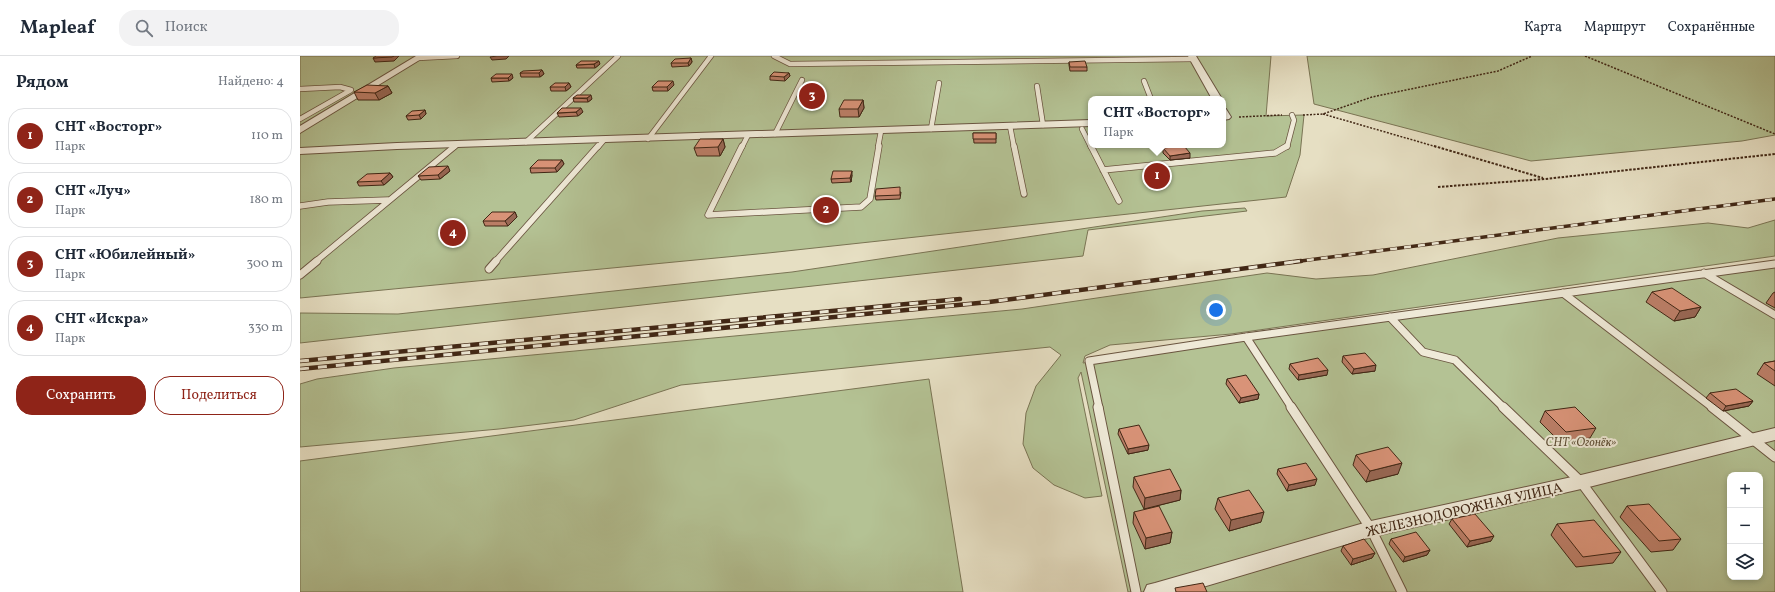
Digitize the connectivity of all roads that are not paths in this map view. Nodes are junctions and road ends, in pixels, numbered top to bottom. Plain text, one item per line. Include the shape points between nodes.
1 (457, 56) edge
2 (618, 56) edge
3 (711, 56) edge
4 (774, 56) edge
5 (420, 57) edge
6 (1193, 57) edge
7 (802, 80) dead end
8 (1144, 80) dead end
9 (939, 83) dead end
10 (1037, 86) dead end
11 (300, 89) edge
12 (1150, 96) edge
13 (1216, 96) edge
14 (1292, 115) road end
15 (300, 119) edge
16 (1043, 125) junction
17 (1010, 126) junction
18 (1087, 126) edge
19 (931, 129) junction
20 (300, 130) edge
21 (881, 131) junction
22 (775, 134) junction
23 (748, 135) junction
24 (648, 139) junction
25 (604, 140) junction
26 (526, 142) junction
27 (458, 144) junction
28 (1095, 148) edge
29 (300, 151) edge
30 (1103, 170) junction
31 (1024, 194) dead end
32 (388, 200) junction
33 (1119, 201) dead end
34 (300, 206) edge
35 (1775, 264) edge
36 (489, 269) dead end
37 (1704, 273) junction
38 (300, 275) edge
39 (1562, 293) junction
40 (1775, 315) edge
41 (1390, 317) junction
42 (1246, 337) junction
43 (1775, 434) edge
44 (1754, 439) junction
45 (1775, 457) edge
46 (1581, 482) junction
47 (1371, 530) junction
48 (1136, 592) edge
49 (1155, 592) edge
50 (1402, 592) edge
51 (1662, 592) edge

1 - 5 lane
2 - 26 lane
3 - 24 lane
4 - 6 lane via 790,64
5 - 20 street
6 - 13 street
7 - 22 lane
8 - 12 lane
9 - 19 lane
10 - 16 lane
11 - 15 lane via 340,87 351,90
14 - 30 lane via 1294,120 1287,148 1275,153
16 - 17 street
16 - 18 street
17 - 19 street
17 - 31 lane
19 - 21 street
21 - 22 street
21 - 23 lane via 870,199 861,207 708,215
22 - 23 street
23 - 24 street
24 - 25 street
25 - 26 street
25 - 36 lane
26 - 27 street
27 - 29 street
27 - 32 lane
28 - 30 lane
30 - 33 lane
32 - 34 lane via 328,202
32 - 38 lane
35 - 37 lane
37 - 39 lane
37 - 40 lane
39 - 41 lane
39 - 44 lane
41 - 42 lane
41 - 46 lane via 1423,352 1454,360
42 - 47 lane
42 - 48 lane via 1089,361
43 - 44 street, ЖЕЛЕЗНОДОРОЖНАЯ УЛИЦА
44 - 45 lane
44 - 46 street, ЖЕЛЕЗНОДОРОЖНАЯ УЛИЦА
46 - 47 street, ЖЕЛЕЗНОДОРОЖНАЯ УЛИЦА
46 - 51 lane
47 - 49 street, ЖЕЛЕЗНОДОРОЖНАЯ УЛИЦА
47 - 50 lane

